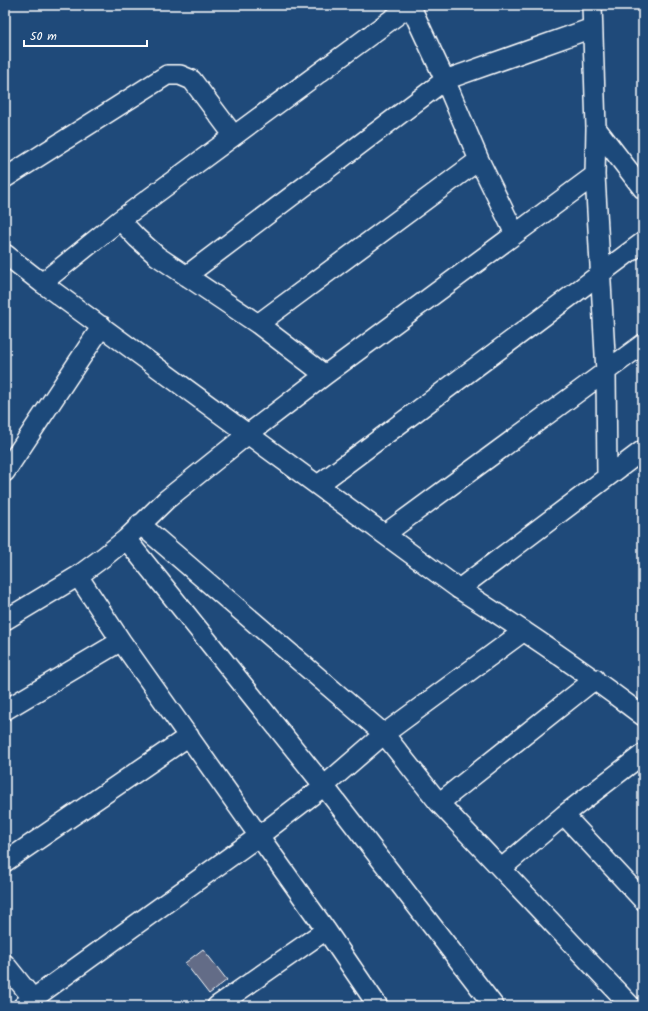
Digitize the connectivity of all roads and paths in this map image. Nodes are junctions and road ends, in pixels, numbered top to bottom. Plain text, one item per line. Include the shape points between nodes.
1 (410, 5) edge
2 (592, 5) edge
3 (592, 28) junction
4 (445, 80) junction
5 (596, 128) junction
6 (234, 136) junction
7 (479, 160) junction
8 (595, 175) junction
9 (5, 178) edge
10 (643, 189) edge
11 (120, 220) junction
12 (515, 234) junction
13 (643, 242) edge
14 (5, 254) edge
15 (601, 274) junction
16 (186, 276) junction
17 (42, 283) junction
18 (258, 324) junction
19 (102, 326) junction
20 (643, 344) edge
21 (606, 372) junction
22 (325, 375) junction
23 (248, 434) junction
24 (643, 450) edge
25 (5, 472) edge
26 (608, 477) junction
27 (318, 485) junction
28 (140, 524) junction
29 (385, 534) junction
30 (126, 539) junction
31 (78, 576) junction
32 (459, 589) junction
33 (5, 620) edge
34 (524, 631) junction
35 (121, 641) junction
36 (595, 679) junction
37 (5, 710) edge
38 (643, 716) edge
39 (384, 734) junction
40 (189, 736) junction
41 (643, 754) edge
42 (324, 786) junction
43 (440, 803) junction
44 (564, 815) junction
45 (259, 836) junction
46 (5, 862) edge
47 (502, 868) junction
48 (643, 900) edge
49 (326, 930) junction
50 (5, 964) edge
51 (28, 1002) edge
52 (226, 1003) edge
53 (378, 1006) edge
54 (494, 1006) edge
55 (631, 1006) edge

1 - 4 street
1 - 6 street
2 - 3 street
3 - 4 street
3 - 5 street
4 - 7 street
4 - 16 street
5 - 8 street
5 - 10 street
6 - 9 street via 192,80 180,75 167,75
6 - 11 street
7 - 12 street
7 - 18 street
8 - 12 street
8 - 15 street
11 - 16 street via 157,256
11 - 17 street
12 - 22 street
13 - 15 street
14 - 17 street
15 - 21 street
15 - 27 street
16 - 18 street
17 - 19 street
18 - 22 street
19 - 23 street
19 - 25 street
20 - 21 street
21 - 26 street
21 - 29 street
22 - 23 street
23 - 27 street
23 - 28 street
24 - 26 street
26 - 32 street
27 - 29 street
28 - 30 street
28 - 39 street
29 - 32 street
30 - 31 street
30 - 42 street
31 - 33 street
31 - 35 street
32 - 34 street
34 - 36 street
34 - 39 street
35 - 37 street
35 - 40 street
36 - 38 street
36 - 43 street
39 - 42 street
39 - 43 street
40 - 45 street
40 - 46 street
41 - 44 street
42 - 45 street
42 - 54 street
43 - 47 street
44 - 47 street
44 - 48 street
45 - 49 street
45 - 51 street
47 - 55 street
49 - 52 street
49 - 53 street
50 - 51 street

